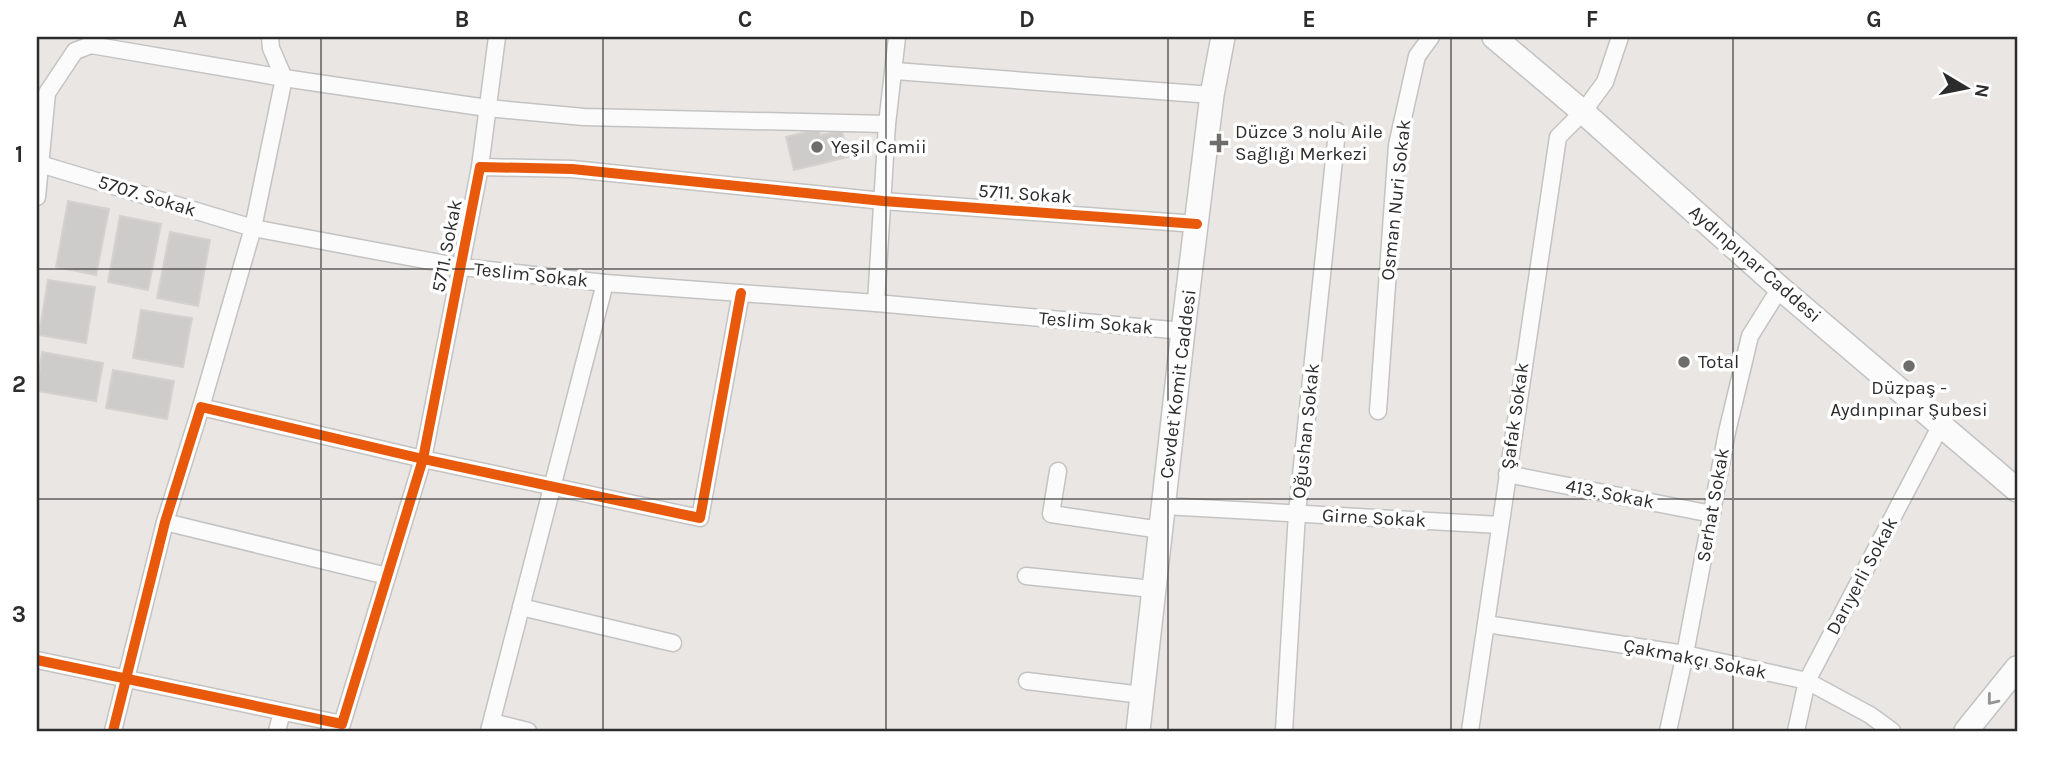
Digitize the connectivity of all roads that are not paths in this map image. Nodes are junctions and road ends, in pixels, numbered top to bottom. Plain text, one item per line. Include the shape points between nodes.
1 (270, 37) edge
2 (497, 37) edge
3 (897, 37) edge
4 (1223, 37) edge
5 (1431, 37) edge
6 (1493, 37) edge
7 (1620, 37) edge
8 (895, 71) junction
9 (284, 78) junction
10 (1212, 94) junction
11 (487, 108) junction
12 (1583, 112) junction
13 (887, 124) junction
14 (1337, 131) dead end
15 (40, 164) junction
16 (480, 167) junction
17 (37, 197) edge
18 (883, 201) junction
19 (1196, 224) junction
20 (253, 228) junction
21 (461, 267) junction
22 (605, 283) junction
23 (1780, 288) junction
24 (741, 293) junction
25 (876, 303) junction
26 (1183, 331) junction
27 (201, 407) junction
28 (1378, 411) dead end
29 (1941, 425) junction
30 (423, 459) junction
31 (1058, 471) dead end
32 (1507, 474) junction
33 (551, 488) junction
34 (2017, 490) edge
35 (1164, 506) junction
36 (1297, 513) junction
37 (1712, 514) junction
38 (165, 522) junction
39 (1500, 525) junction
40 (1161, 530) junction
41 (387, 576) junction
42 (1026, 576) dead end
43 (1153, 589) junction
44 (521, 607) junction
45 (1486, 624) junction
46 (673, 643) dead end
47 (1685, 654) junction
48 (37, 660) edge
49 (2017, 668) edge
50 (126, 678) junction
51 (1027, 681) dead end
52 (1807, 681) junction
53 (1142, 695) junction
54 (282, 712) junction
55 (490, 727) edge
56 (113, 731) edge
57 (276, 731) edge
58 (528, 731) edge
59 (1138, 731) edge
60 (1284, 731) edge
61 (1470, 731) edge
62 (1668, 731) edge
63 (1796, 731) edge
64 (1892, 731) edge
65 (1966, 731) edge

1 - 9 street
2 - 11 street
3 - 8 street
4 - 10 main road, Cevdet Komit Caddesi
5 - 28 street, Osman Nuri Sokak via 1417,56 1397,145
6 - 12 main road, Aydınpınar Caddesi
7 - 12 street, Şafak Sokak via 1605,82
8 - 10 street
8 - 13 street
9 - 11 street
9 - 15 street via 91,45 75,51 47,93
9 - 20 street
10 - 19 main road, Cevdet Komit Caddesi
11 - 13 street via 584,117
11 - 16 street
12 - 23 main road, Aydınpınar Caddesi
12 - 32 street, Şafak Sokak via 1558,137
13 - 18 street
14 - 36 street, Oğushan Sokak
15 - 17 street
15 - 20 street, 5707. Sokak
16 - 18 street, 5711. Sokak via 572,169
16 - 21 street, 5711. Sokak
18 - 19 street, 5711. Sokak
18 - 25 street
19 - 26 main road, Cevdet Komit Caddesi
20 - 21 street, Teslim Sokak
20 - 27 street
21 - 22 street, Teslim Sokak
21 - 30 street, 5711. Sokak
22 - 24 street, Teslim Sokak
22 - 33 street
23 - 29 main road, Aydınpınar Caddesi
23 - 37 street, Serhat Sokak via 1750,336
24 - 25 street, Teslim Sokak
24 - 33 street via 700,519
25 - 26 street, Teslim Sokak
26 - 35 main road, Cevdet Komit Caddesi
27 - 30 street
27 - 38 street
29 - 34 main road, Aydınpınar Caddesi
29 - 52 street, Darıyerli Sokak
30 - 33 street
30 - 41 street, 5711. Sokak
31 - 40 street via 1051,514
32 - 37 street, 413. Sokak
32 - 39 street, Şafak Sokak
33 - 44 street
35 - 36 street, Girne Sokak
35 - 40 main road, Cevdet Komit Caddesi
36 - 39 street, Girne Sokak
36 - 60 street, Oğushan Sokak
37 - 47 street, Serhat Sokak
38 - 41 street
38 - 50 street
39 - 45 street, Şafak Sokak
40 - 43 main road, Cevdet Komit Caddesi
41 - 54 street, 5711. Sokak via 342,724
42 - 43 street
43 - 53 main road, Cevdet Komit Caddesi
44 - 46 street
44 - 55 street
45 - 47 street, Çakmakçı Sokak
45 - 61 street, Şafak Sokak
47 - 52 street, Çakmakçı Sokak
47 - 62 street, Serhat Sokak
48 - 50 street, 5711. Sokak
49 -> 65 main road
50 - 54 street, 5711. Sokak
50 - 56 street
51 - 53 street
52 - 63 street, Darıyerli Sokak
52 - 64 street, Çakmakçı Sokak
53 - 59 main road, Cevdet Komit Caddesi
54 - 57 street
55 - 58 street

